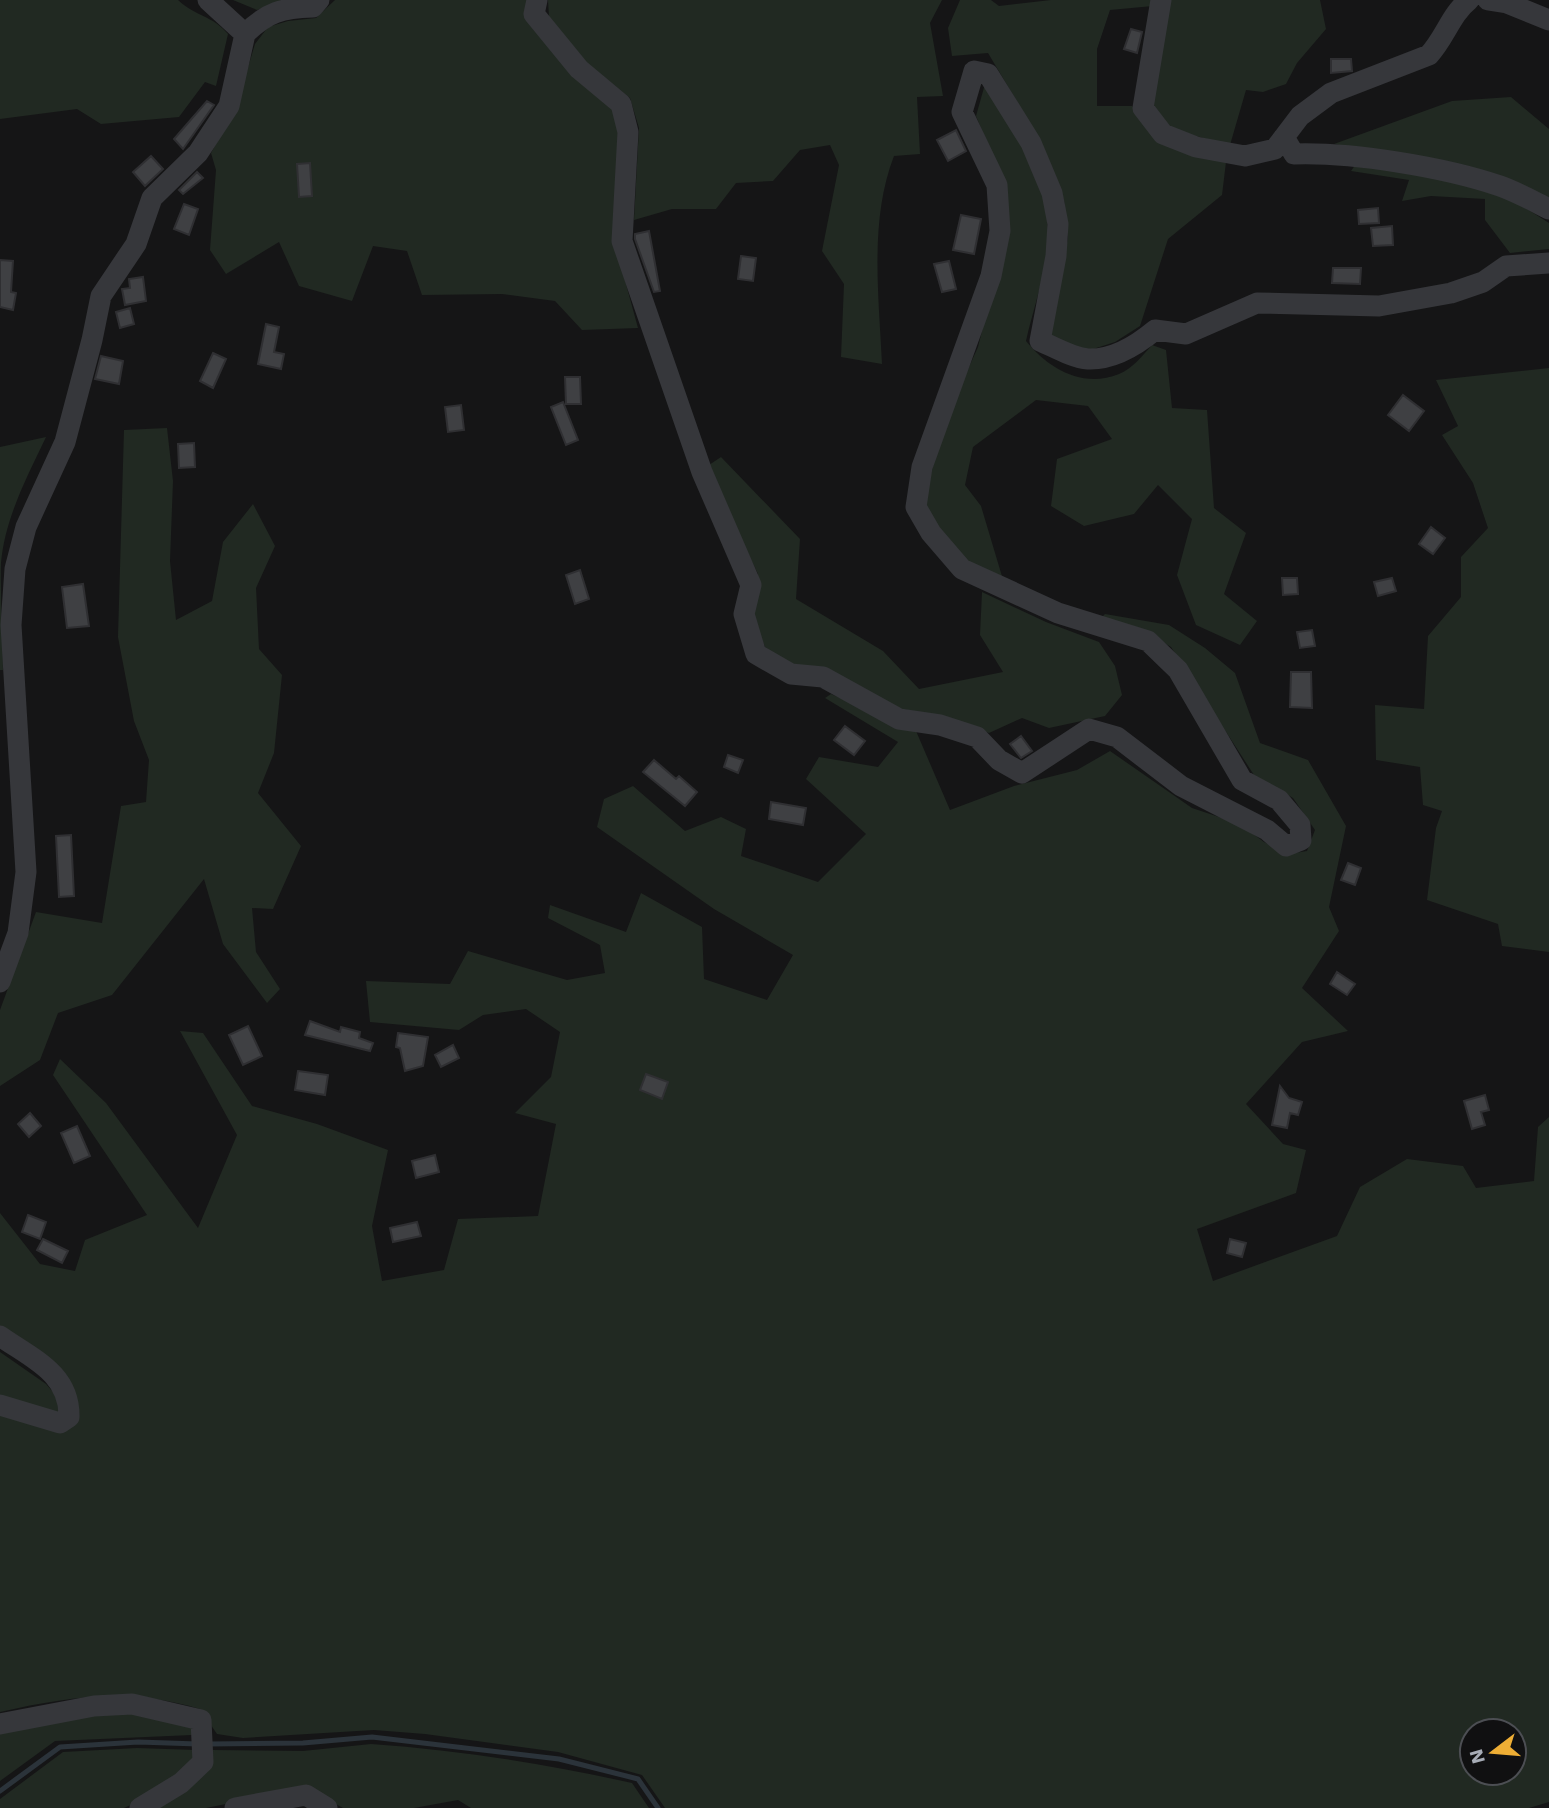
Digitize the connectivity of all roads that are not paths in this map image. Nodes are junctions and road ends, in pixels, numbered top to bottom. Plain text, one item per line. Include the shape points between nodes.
1 (208, 0) edge
2 (319, 0) edge
3 (537, 0) edge
4 (1161, 0) edge
5 (1469, 0) edge
6 (1488, 0) edge
7 (1549, 20) edge
8 (245, 34) junction
9 (1284, 137) junction
10 (1549, 209) edge
11 (1549, 263) edge
12 (0, 982) edge
13 (0, 1336) edge
14 (0, 1405) edge
15 (0, 1724) edge
16 (140, 1808) edge
17 (235, 1808) edge
18 (327, 1808) edge

1 - 8 street
2 - 8 street via 313,7 289,8 261,18
3 - 11 street via 534,14 548,33 579,69 621,104 628,132 622,241 702,472 751,585 744,614 756,654 791,674 823,677 899,719 977,737 999,760 1022,773 1089,729 1117,737 1181,786 1267,830 1286,846 1301,840 1300,825 1279,800 1242,780 1178,670 1148,641 1058,613 962,569 916,507 922,467 991,276 1000,231 997,185 962,112 974,71 988,74 1031,143 1052,193 1058,224 1056,256 1040,341 1087,359 1140,343 1155,330 1186,334 1257,303 1379,306 1451,293 1483,282 1506,266
4 - 9 street via 1143,108 1163,134 1196,147 1245,156 1275,149
5 - 9 street via 1429,55 1331,93 1300,116
6 - 7 street
8 - 12 street via 229,106 198,153 152,198 135,244 101,296 65,442 20,548 11,625 26,872 18,933
9 - 10 street via 1294,155 1334,153 1459,175 1501,186
13 - 14 street via 39,1361 62,1384 69,1400 69,1417 60,1423
15 - 16 street via 94,1706 132,1704 201,1720 203,1762 181,1783
17 - 18 street via 306,1795

